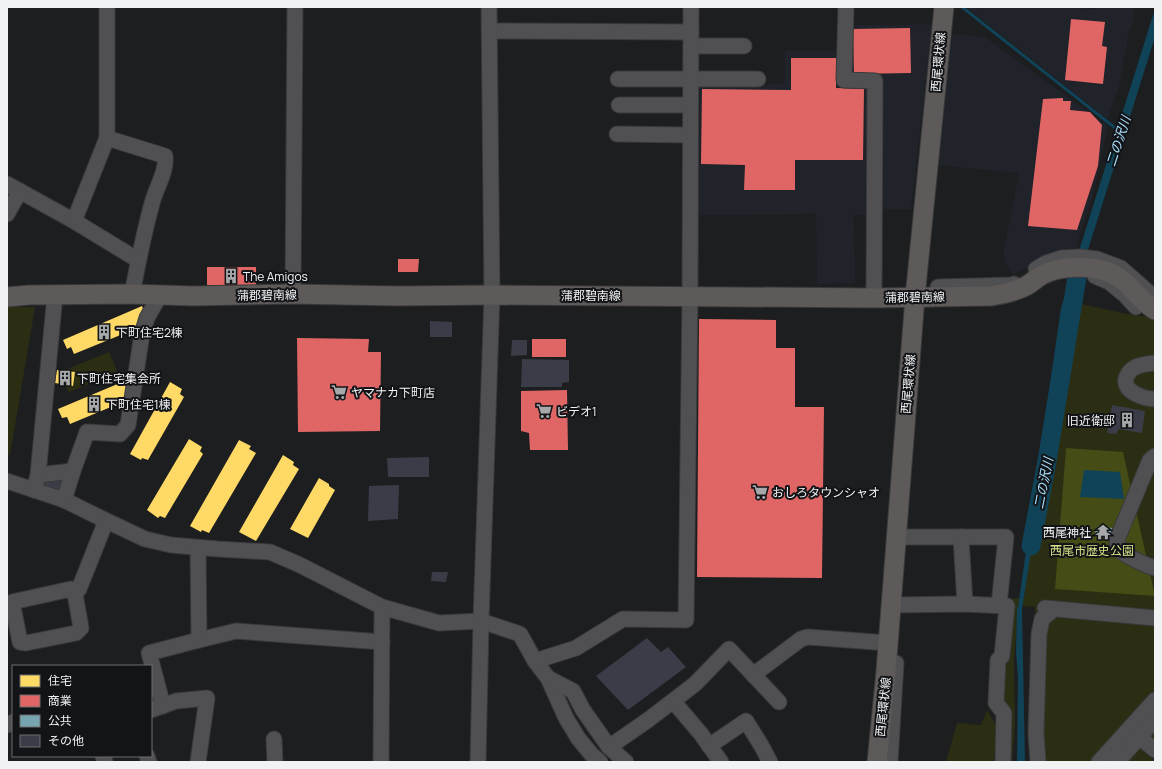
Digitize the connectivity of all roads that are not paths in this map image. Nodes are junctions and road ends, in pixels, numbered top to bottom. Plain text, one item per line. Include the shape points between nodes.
1 (107, 7) edge
2 (295, 7) edge
3 (489, 7) edge
4 (691, 7) edge
5 (846, 7) edge
6 (944, 7) edge
7 (490, 31) junction
8 (691, 39) junction
9 (744, 46) dead end
10 (618, 79) dead end
11 (758, 79) dead end
12 (690, 80) junction
13 (619, 105) dead end
14 (690, 105) junction
15 (617, 134) dead end
16 (690, 135) junction
17 (107, 138) junction
18 (7, 184) edge
19 (20, 191) junction
20 (7, 214) edge
21 (74, 221) junction
22 (138, 260) junction
23 (1090, 274) dead end
24 (938, 287) dead end
25 (132, 294) junction
26 (293, 294) junction
27 (55, 295) junction
28 (160, 295) junction
29 (492, 295) junction
30 (690, 296) junction
31 (7, 297) edge
32 (915, 297) junction
33 (874, 298) junction
34 (1155, 298) edge
35 (1155, 310) edge
36 (1155, 319) edge
37 (1155, 363) edge
38 (1155, 400) edge
39 (1155, 456) edge
40 (73, 470) junction
41 (38, 475) junction
42 (7, 481) edge
43 (34, 490) junction
44 (64, 500) junction
45 (106, 521) junction
46 (961, 537) junction
47 (900, 542) junction
48 (198, 548) junction
49 (1155, 568) edge
50 (76, 593) junction
51 (965, 604) junction
52 (895, 605) junction
53 (1001, 605) junction
54 (382, 607) junction
55 (1155, 618) edge
56 (481, 621) junction
57 (199, 640) junction
58 (382, 642) junction
59 (888, 643) junction
60 (535, 661) junction
61 (151, 665) edge
62 (753, 675) junction
63 (153, 676) edge
64 (548, 678) junction
65 (1155, 700) edge
66 (673, 701) junction
67 (779, 702) dead end
68 (989, 707) dead end
69 (1155, 707) edge
70 (157, 708) edge
71 (1155, 720) edge
72 (1143, 736) edge
73 (274, 739) dead end
74 (709, 746) junction
75 (609, 747) junction
76 (1155, 750) edge
77 (198, 762) edge
78 (275, 762) edge
79 (382, 762) edge
80 (478, 762) edge
81 (600, 762) edge
82 (626, 762) edge
83 (721, 762) edge
84 (770, 762) edge
85 (877, 762) edge
86 (890, 762) edge
87 (1003, 762) edge
88 (1038, 762) edge
89 (1099, 762) edge
90 (1108, 762) edge
91 (1117, 762) edge

1 - 17 street
2 - 26 street
3 - 7 street
4 - 8 street
5 - 33 street via 844,80 874,81
6 - 32 main road, 西尾環状線
7 - 8 street
7 - 29 street
8 - 9 street
8 - 12 street
10 - 12 street
11 - 12 street
12 - 14 street
13 - 14 street
14 - 16 street
15 - 16 street
16 - 30 street
17 - 21 street
17 - 22 street via 165,156 166,164 153,200
18 - 19 street
19 - 20 street
19 - 21 street
21 - 22 street
22 - 25 street
23 - 36 street via 1109,282 1136,307
24 - 34 street via 1012,286 1046,264 1061,258 1080,257 1097,258 1121,268
25 - 27 main road, 蒲郡碧南線
25 - 28 main road, 蒲郡碧南線
26 - 28 main road, 蒲郡碧南線
26 - 29 main road, 蒲郡碧南線
27 - 31 main road, 蒲郡碧南線
27 - 41 street
28 - 40 street via 147,318 142,334 128,425 120,434 87,432
29 - 30 main road, 蒲郡碧南線
29 - 56 street
30 - 33 main road, 蒲郡碧南線
30 - 60 street via 686,620 623,619 576,648
32 - 33 main road, 蒲郡碧南線
32 - 35 main road, 蒲郡碧南線 via 1009,294 1054,270 1090,268 1102,269 1115,275
32 - 47 main road, 西尾環状線
37 - 38 street via 1132,368 1126,380 1133,392 1143,398
39 - 49 street via 1150,461 1117,544 1120,551
40 - 41 street
40 - 44 street
41 - 43 street
42 - 43 street
43 - 44 street
44 - 45 street
45 - 48 street via 145,539 167,545
45 - 50 street
46 - 47 street
46 - 51 street
46 - 53 street via 1006,537
47 - 52 main road, 西尾環状線
48 - 54 street via 270,552
48 - 57 street
50 - 50 street via 81,628 76,634 20,642 12,602 71,589
51 - 52 street
51 - 53 street
52 - 59 main road, 西尾環状線
52 - 86 street
53 - 68 street
53 - 87 street via 1002,656 998,660 996,703 1004,713
54 - 56 street via 439,623
54 - 58 street
55 - 88 street via 1047,608 1039,634 1036,732
56 - 60 street via 520,634
56 - 80 street
57 - 58 street via 236,631
57 - 61 street via 149,653
58 - 79 street
59 - 62 street via 808,637 801,639
59 - 85 main road, 西尾環状線
60 - 64 street
62 - 66 street via 729,649 695,684
62 - 67 street
63 - 70 street
64 - 75 street via 573,691
64 - 81 street via 578,738
65 - 89 street
66 - 74 street
66 - 75 street
69 - 72 street
70 - 77 street via 176,701 207,698
71 - 72 street
72 - 76 street
72 - 90 street
72 - 91 street
73 - 78 street
74 - 83 street
74 - 84 street via 746,721
75 - 82 street

